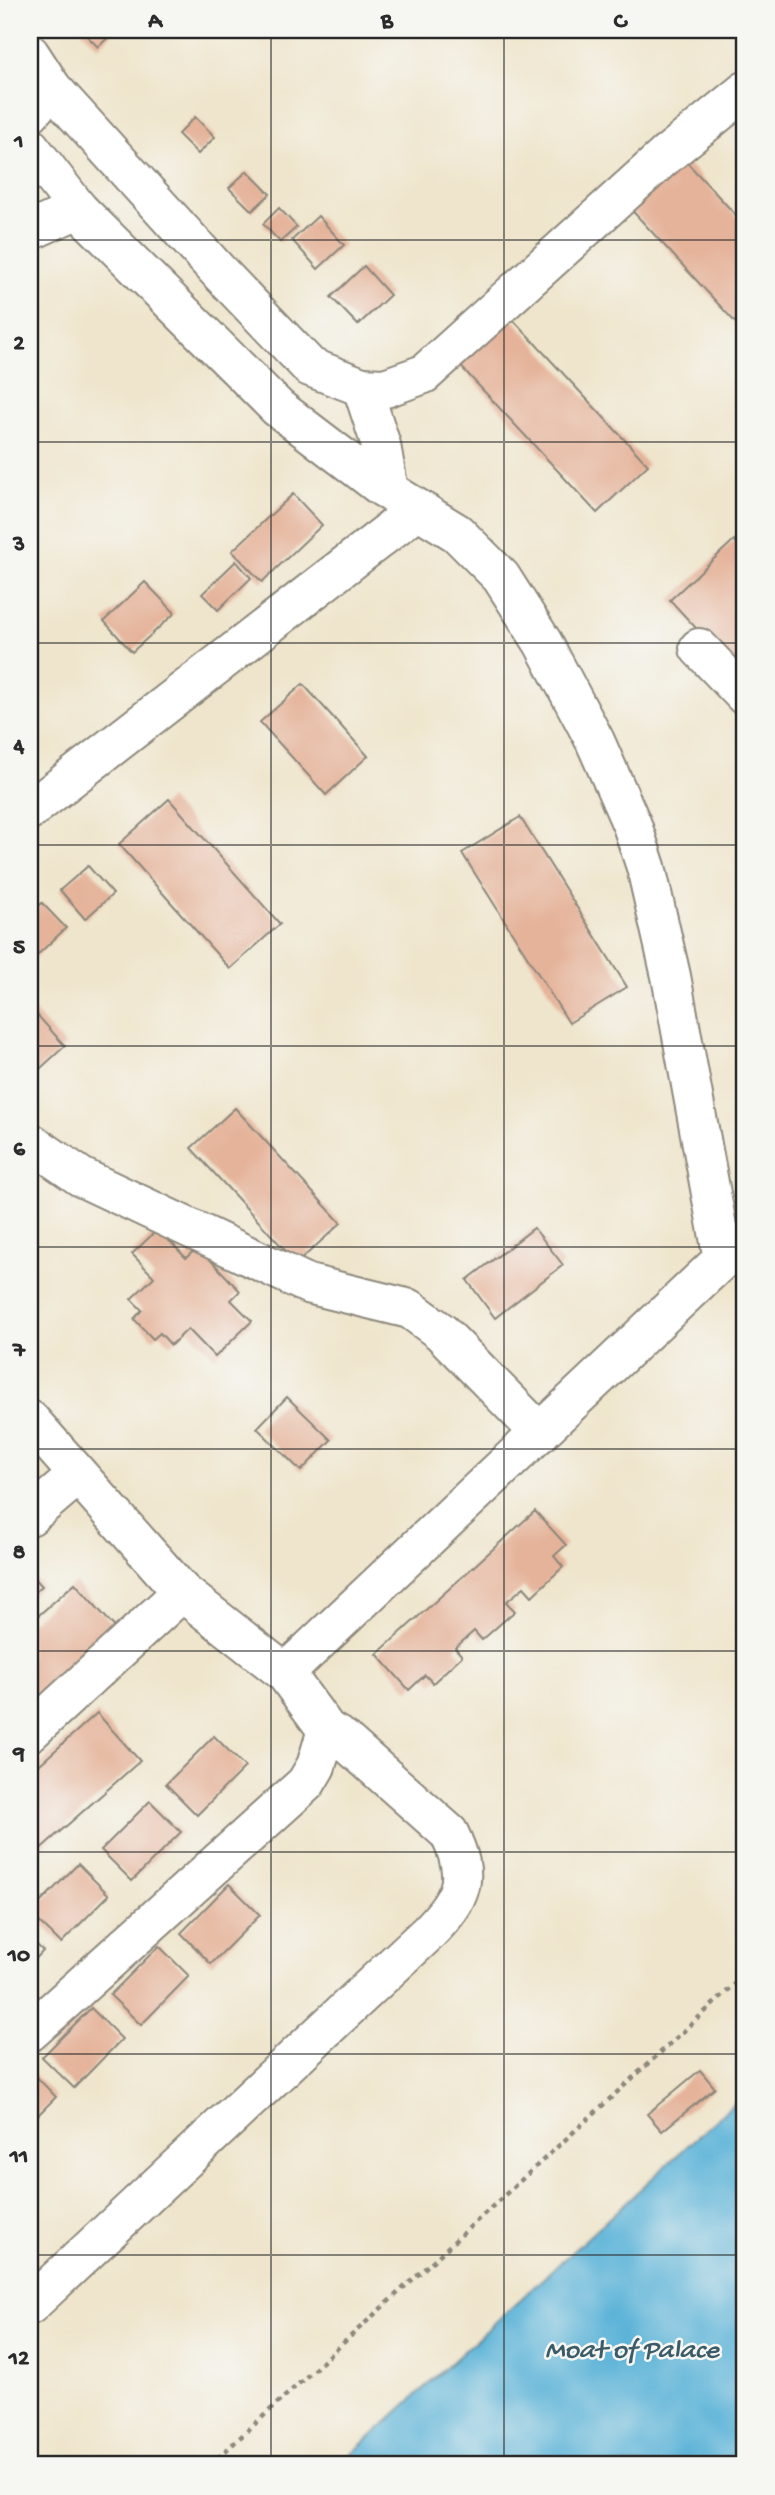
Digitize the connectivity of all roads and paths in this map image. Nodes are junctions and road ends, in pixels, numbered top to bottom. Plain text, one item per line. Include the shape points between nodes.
1 (30, 54) edge
2 (745, 91) edge
3 (41, 100) edge
4 (30, 147) edge
5 (78, 209) junction
6 (30, 231) edge
7 (362, 387) junction
8 (404, 500) junction
9 (699, 648) dead end
10 (745, 696) edge
11 (30, 810) edge
12 (30, 1142) edge
13 (734, 1248) edge
14 (30, 1420) edge
15 (540, 1433) junction
16 (78, 1475) junction
17 (30, 1516) edge
18 (182, 1592) junction
19 (285, 1673) junction
20 (327, 1730) junction
21 (30, 1732) edge
22 (745, 1975) edge
23 (30, 2032) edge
24 (30, 2305) edge
25 (211, 2465) edge

1 - 3 street
2 - 7 street via 665,156 424,374 385,387
3 - 7 street via 310,367
4 - 5 street
5 - 6 street
5 - 8 street via 278,408
7 - 8 street
8 - 11 street
8 - 13 street via 457,533 501,577 543,643 595,741 646,867
9 - 10 street
12 - 15 street via 81,1177 308,1284 410,1309 441,1332
13 - 15 street
14 - 16 street
15 - 19 street
16 - 17 street
16 - 18 street
18 - 19 street
18 - 21 street
19 - 20 street
20 - 23 street via 306,1783
20 - 24 street via 449,1833 463,1874 459,1896 429,1931
22 - 25 path

